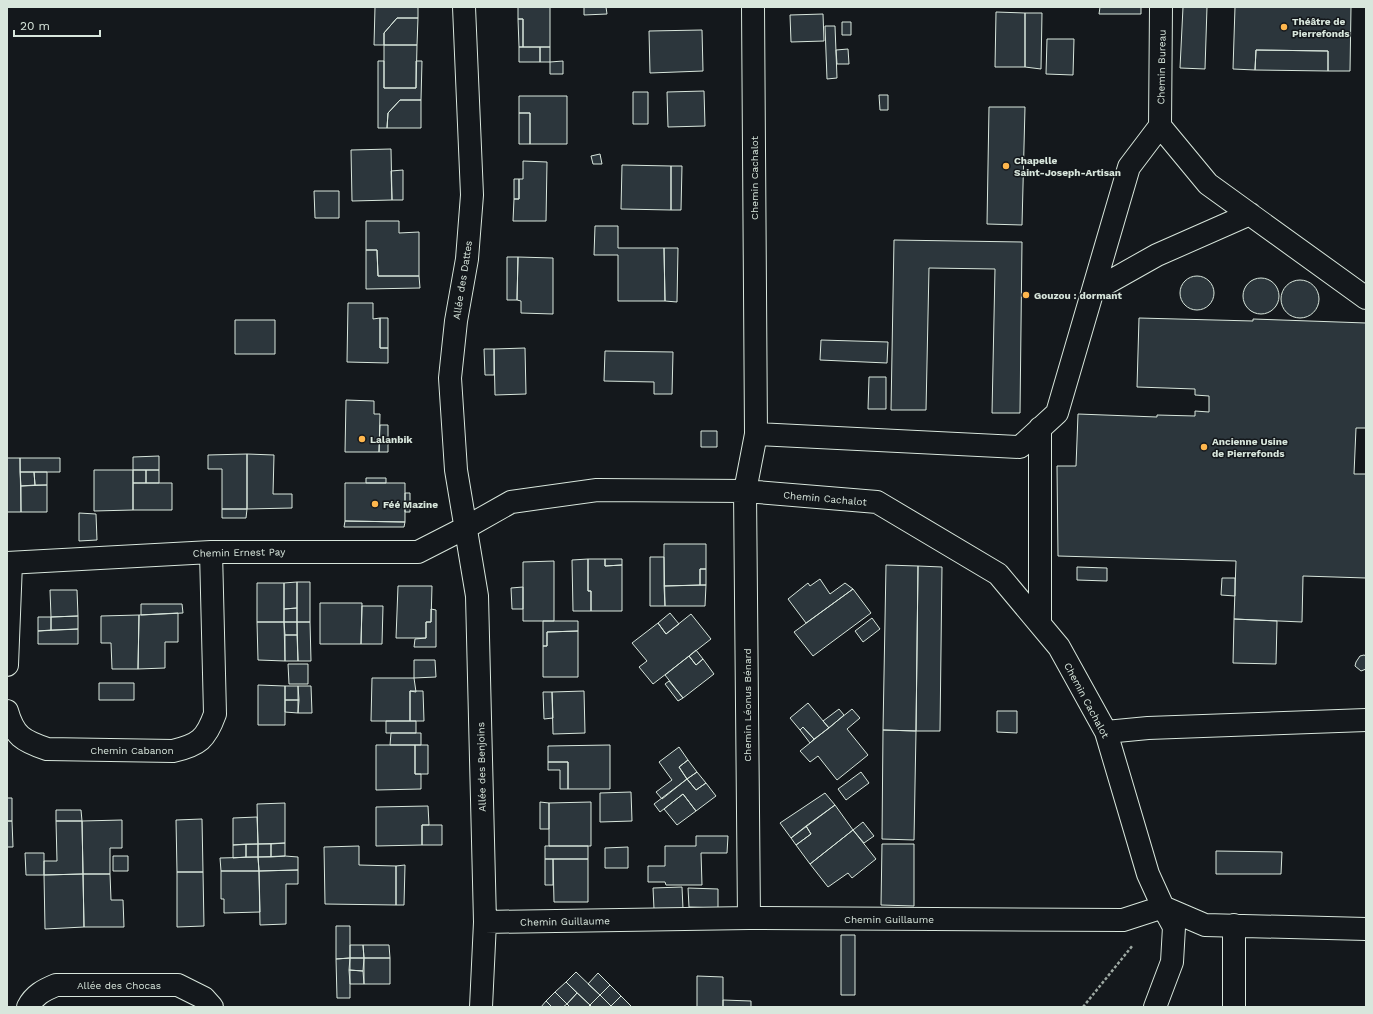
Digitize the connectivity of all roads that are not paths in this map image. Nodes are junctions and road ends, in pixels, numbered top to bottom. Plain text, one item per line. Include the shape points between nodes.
1 (464, 7) edge
2 (753, 7) edge
3 (1161, 7) edge
4 (1160, 126) junction
5 (1250, 214) junction
6 (1093, 290) junction
7 (1366, 298) edge
8 (1040, 428) junction
9 (756, 434) junction
10 (745, 491) junction
11 (465, 528) junction
12 (211, 552) junction
13 (9, 563) edge
14 (1040, 624) junction
15 (7, 665) edge
16 (7, 711) edge
17 (1366, 720) edge
18 (1106, 732) junction
19 (1163, 907) junction
20 (749, 918) junction
21 (485, 922) junction
22 (1234, 925) junction
23 (1366, 929) edge
24 (28, 1007) edge
25 (212, 1007) edge
26 (481, 1007) edge
27 (1155, 1007) edge
28 (1234, 1007) edge

1 - 11 street, Allée des Dattes via 472,195 467,259 456,321 450,378 456,470
2 - 9 street, Chemin Cachalot
3 - 4 street, Chemin Bureau
4 - 5 street via 1208,184
4 - 6 street via 1129,167
5 - 6 street via 1157,255
5 - 7 street
6 - 8 street via 1057,413
8 - 9 street via 1020,447
8 - 14 street
9 - 10 street, Chemin Cachalot
10 - 11 street, Chemin Cachalot via 589,491 511,502
10 - 14 street, Chemin Cachalot via 877,502 998,574
10 - 20 street, Chemin Léonus Bénard
11 - 12 street, Chemin Ernest Pay via 418,552
11 - 21 street, Allée des Benjoins via 477,596
12 - 13 street, Chemin Ernest Pay
12 - 16 street, Chemin Cabanon via 215,714 202,739 190,748 173,751 47,749 31,744 17,734
13 - 15 street
14 - 18 street, Chemin Cachalot via 1059,647
17 - 18 street via 1148,728
18 - 19 street, Chemin Cachalot via 1148,874
19 - 20 street, Chemin Guillaume via 1123,920
19 - 22 street via 1205,924
19 - 27 street, Chemin Cachalot via 1174,927 1172,962
20 - 21 street, Chemin Guillaume
21 - 26 street, Allée des Benjoins
22 - 23 street
22 - 28 street
24 - 25 street, Allée des Chocas via 41,991 56,985 178,985 204,998

